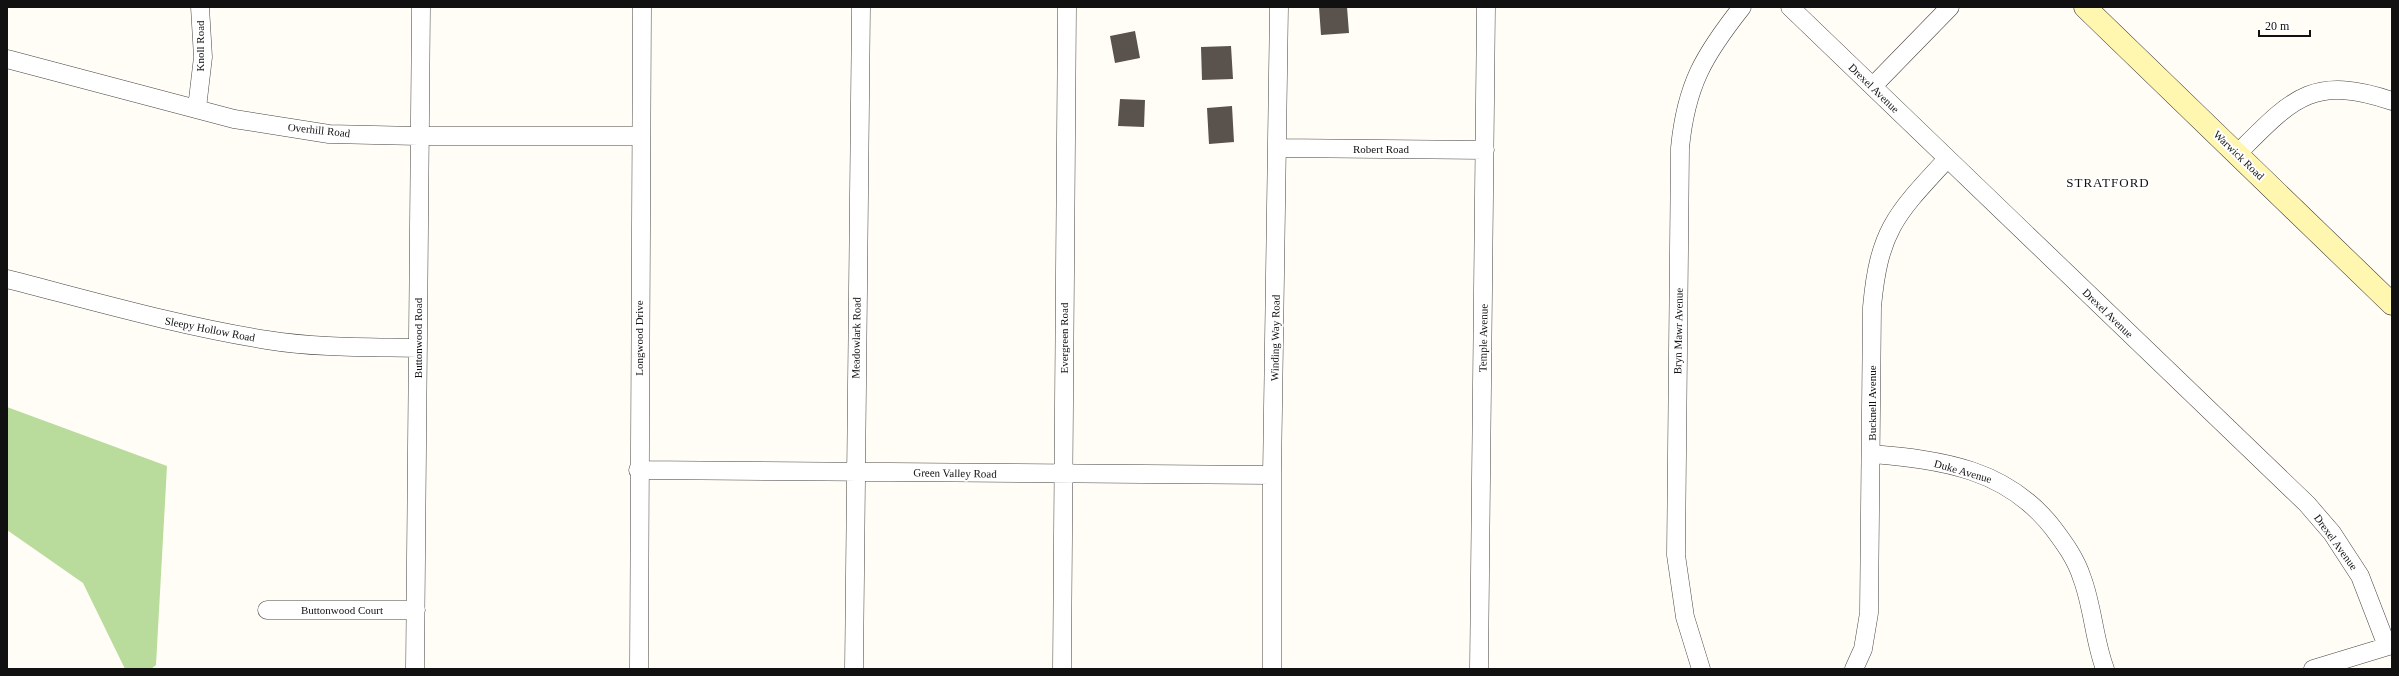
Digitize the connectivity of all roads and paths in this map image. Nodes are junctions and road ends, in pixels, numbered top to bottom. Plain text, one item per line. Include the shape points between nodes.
1 (200, 7) edge
2 (420, 7) edge
3 (642, 7) edge
4 (861, 7) edge
5 (1067, 7) edge
6 (1279, 7) edge
7 (1486, 7) edge
8 (1742, 7) edge
9 (1790, 7) edge
10 (1950, 7) edge
11 (2084, 7) edge
12 (7, 59) edge
13 (1872, 86) junction
14 (2392, 101) edge
15 (197, 108) junction
16 (418, 136) junction
17 (640, 136) junction
18 (1278, 148) junction
19 (1485, 150) junction
20 (2238, 153) junction
21 (1947, 159) junction
22 (7, 279) edge
23 (2392, 304) edge
24 (418, 348) junction
25 (1872, 454) junction
26 (638, 470) junction
27 (854, 472) junction
28 (1063, 474) junction
29 (1272, 475) junction
30 (267, 610) dead end
31 (416, 610) junction
32 (2390, 645) edge
33 (415, 669) edge
34 (639, 669) edge
35 (854, 669) edge
36 (1062, 669) edge
37 (1272, 669) edge
38 (1480, 669) edge
39 (1700, 669) edge
40 (1854, 669) edge
41 (2105, 669) edge
42 (2313, 669) edge

1 - 15 street, Knoll Road via 203,57
2 - 16 street, Buttonwood Road
3 - 17 street, Longwood Drive
4 - 27 street, Meadowlark Road
5 - 28 street, Evergreen Road
6 - 18 street, Winding Way Road
7 - 19 street, Temple Avenue
8 - 39 street, Bryn Mawr Avenue via 1717,39 1698,71 1686,105 1680,148 1676,554 1685,617
9 - 13 street, Drexel Avenue
10 - 13 street
11 - 20 street, Warwick Road
12 - 15 street, Overhill Road
13 - 21 street, Drexel Avenue
14 - 20 street via 2358,90 2314,92 2288,104
15 - 16 street, Overhill Road via 234,119 328,134
16 - 17 street, Overhill Road
16 - 24 street, Buttonwood Road
17 - 26 street, Longwood Drive
18 - 19 street, Robert Road
18 - 29 street, Winding Way Road
19 - 38 street, Temple Avenue
20 - 23 street, Warwick Road
21 - 25 street, Bucknell Avenue via 1895,218 1876,266 1872,308
21 - 32 street, Drexel Avenue via 2307,504 2332,534 2360,576
22 - 24 street, Sleepy Hollow Road via 174,322 268,340 349,347
24 - 31 street, Buttonwood Road
25 - 40 street, Bucknell Avenue via 1870,613 1863,649
25 - 41 street, Duke Avenue via 1915,458 1955,466 1995,480 2024,497 2048,521 2074,559 2086,589
26 - 27 street, Green Valley Road
26 - 34 street, Longwood Drive
27 - 28 street, Green Valley Road
27 - 35 street, Meadowlark Road
28 - 29 street, Green Valley Road
28 - 36 street, Evergreen Road
29 - 37 street, Winding Way Road
30 - 31 street, Buttonwood Court
31 - 33 street, Buttonwood Road
32 - 42 street

